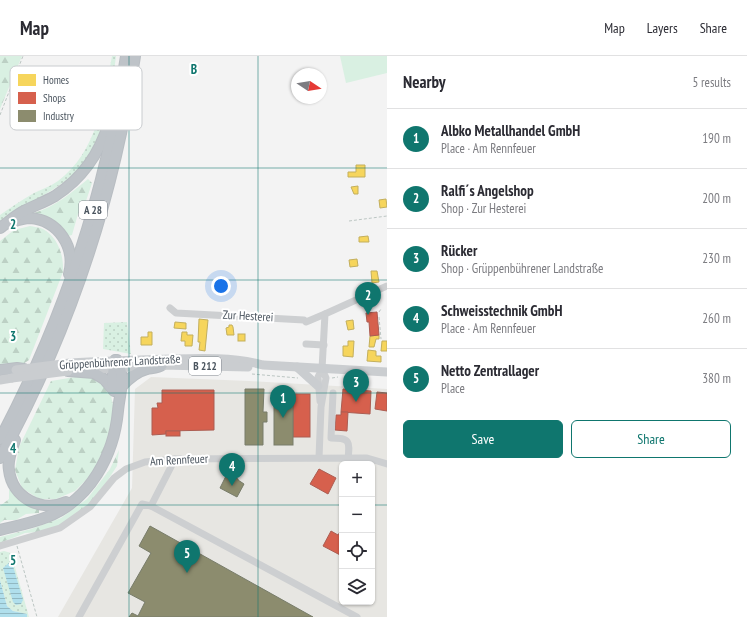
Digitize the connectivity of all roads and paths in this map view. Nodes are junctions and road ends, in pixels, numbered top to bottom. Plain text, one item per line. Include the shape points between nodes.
1 (24, 56) edge
2 (126, 56) edge
3 (134, 56) edge
4 (20, 66) edge
5 (124, 66) edge
6 (132, 66) edge
7 (10, 90) edge
8 (0, 115) edge
9 (106, 130) edge
10 (113, 130) edge
11 (122, 130) edge
12 (387, 216) edge
13 (349, 221) dead end
14 (3, 226) edge
15 (387, 286) edge
16 (170, 308) dead end
17 (381, 309) dead end
18 (379, 312) dead end
19 (58, 313) junction
20 (325, 314) junction
21 (379, 317) dead end
22 (381, 339) dead end
23 (306, 344) dead end
24 (324, 345) junction
25 (116, 364) junction
26 (263, 365) junction
27 (162, 366) junction
28 (69, 367) junction
29 (298, 367) junction
30 (322, 369) junction
31 (0, 370) edge
32 (18, 371) junction
33 (387, 372) edge
34 (0, 373) edge
35 (248, 373) dead end
36 (339, 377) dead end
37 (332, 378) dead end
38 (309, 379) junction
39 (0, 380) edge
40 (318, 386) junction
41 (117, 389) junction
42 (333, 393) dead end
43 (321, 407) junction
44 (24, 414) junction
45 (0, 439) edge
46 (0, 458) edge
47 (318, 458) junction
48 (348, 458) junction
49 (175, 459) junction
50 (387, 464) edge
51 (83, 492) junction
52 (151, 506) junction
53 (0, 530) edge
54 (15, 542) junction
55 (0, 546) edge
56 (37, 617) edge
57 (79, 617) edge
58 (357, 617) edge

1 - 4 path
2 - 5 highway, A 28
3 - 6 highway, A 28
7 - 8 path
9 - 14 highway via 99,150 81,175 55,196 21,213
10 - 19 highway, A 28 via 94,209
11 - 44 highway, A 28 via 92,248 62,331
12 - 13 path
14 - 19 highway via 29,218 44,221 52,225 67,244 70,270
15 - 20 street, Zur Hesterei
16 - 20 street, Zur Hesterei via 176,312 304,320 306,325
17 - 18 path
19 - 45 highway, A 28 via 31,378
20 - 24 street
21 - 22 path
23 - 24 street
24 - 30 street
25 - 26 main road, Grüppenbührener Landstraße / B 212 via 196,358 247,361
25 - 27 main road, Grüppenbührener Landstraße / B 212
25 - 28 main road, Grüppenbührener Landstraße / B 212
25 - 41 highway via 112,381
26 - 27 main road, Grüppenbührener Landstraße / B 212
26 - 29 main road, Grüppenbührener Landstraße / B 212
27 - 41 highway via 138,372
28 - 32 main road, Grüppenbührener Landstraße / B 212, bridge
28 - 32 main road, Grüppenbührener Landstraße / B 212, bridge
28 - 41 highway via 74,372 94,374
29 - 30 main road, Grüppenbührener Landstraße / B 212
29 - 38 main road
30 - 33 main road, Grüppenbührener Landstraße / B 212
30 - 40 street via 318,377
30 - 43 street via 326,378
31 - 32 highway
32 - 34 main road, Grüppenbührener Landstraße / B 212
32 - 39 main road, Grüppenbührener Landstraße / B 212
35 - 38 path via 294,376 305,381
36 - 37 path
38 - 40 main road
40 - 43 street
41 - 51 highway via 115,433 106,461
42 - 48 street via 331,438 347,440
43 - 47 street
44 - 46 highway, A 28
44 - 51 highway via 23,425 9,460 11,480 16,490 33,503 50,506 60,505
47 - 48 street, Am Rennfeuer
47 - 49 street, Am Rennfeuer
48 - 50 street, Am Rennfeuer via 367,458
49 - 52 street
49 - 54 street, Am Rennfeuer via 145,462 126,469 114,478 90,507 60,528
51 - 53 highway via 72,503 47,517
52 - 57 street via 142,504
52 - 58 street
54 - 55 street, Am Rennfeuer
54 - 56 path

